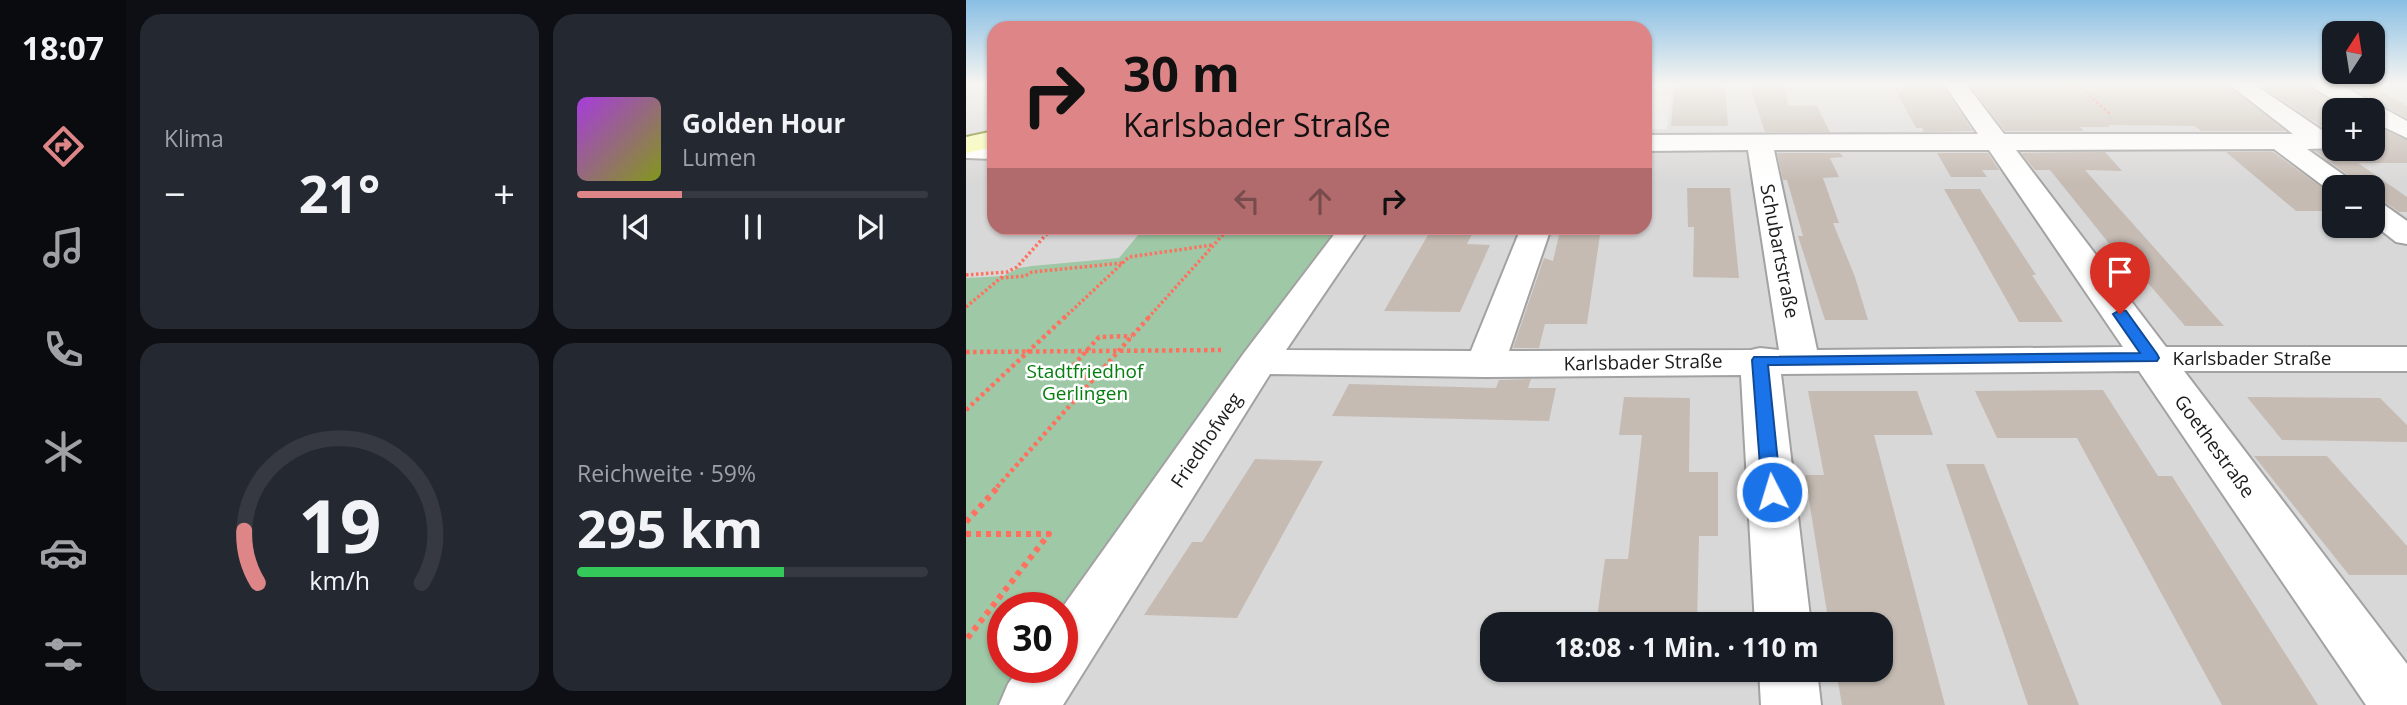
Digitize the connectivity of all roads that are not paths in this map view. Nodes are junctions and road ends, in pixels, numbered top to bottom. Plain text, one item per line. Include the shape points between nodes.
1 (1980, 117) edge
2 (2290, 117) edge
3 (2385, 118) edge
4 (2407, 131) edge
5 (2322, 138) edge
6 (987, 140) edge
7 (1998, 141) junction
8 (2280, 141) junction
9 (2322, 141) edge
10 (2385, 141) edge
11 (1759, 142) junction
12 (2407, 142) edge
13 (1652, 143) edge
14 (966, 145) edge
15 (966, 150) edge
16 (987, 150) edge
17 (2326, 175) edge
18 (2385, 219) edge
19 (1348, 235) edge
20 (1533, 235) edge
21 (2407, 235) edge
22 (1242, 356) junction
23 (2151, 358) junction
24 (2407, 359) edge
25 (1780, 360) junction
26 (1485, 365) junction
27 (1783, 612) edge
28 (1078, 628) edge
29 (1788, 682) edge
30 (1043, 683) edge
31 (1029, 705) edge
32 (1791, 705) edge
33 (2401, 705) edge

1 - 7 street, Goethestraße
2 - 5 street
3 - 4 street
6 - 14 main road
7 - 8 street
7 - 11 street
7 - 23 street, Goethestraße
8 - 9 street
8 - 17 street
10 - 12 street
11 - 13 street
11 - 25 street, Schubartstraße
15 - 16 street
18 - 21 street
19 - 22 street, Friedhofweg
20 - 26 street
22 - 26 street, Karlsbader Straße
22 - 28 street, Friedhofweg
23 - 24 street, Karlsbader Straße
23 - 25 street, Karlsbader Straße
23 - 33 street, Goethestraße
25 - 26 street, Karlsbader Straße
25 - 27 street, Schubartstraße
29 - 32 street
30 - 31 street

